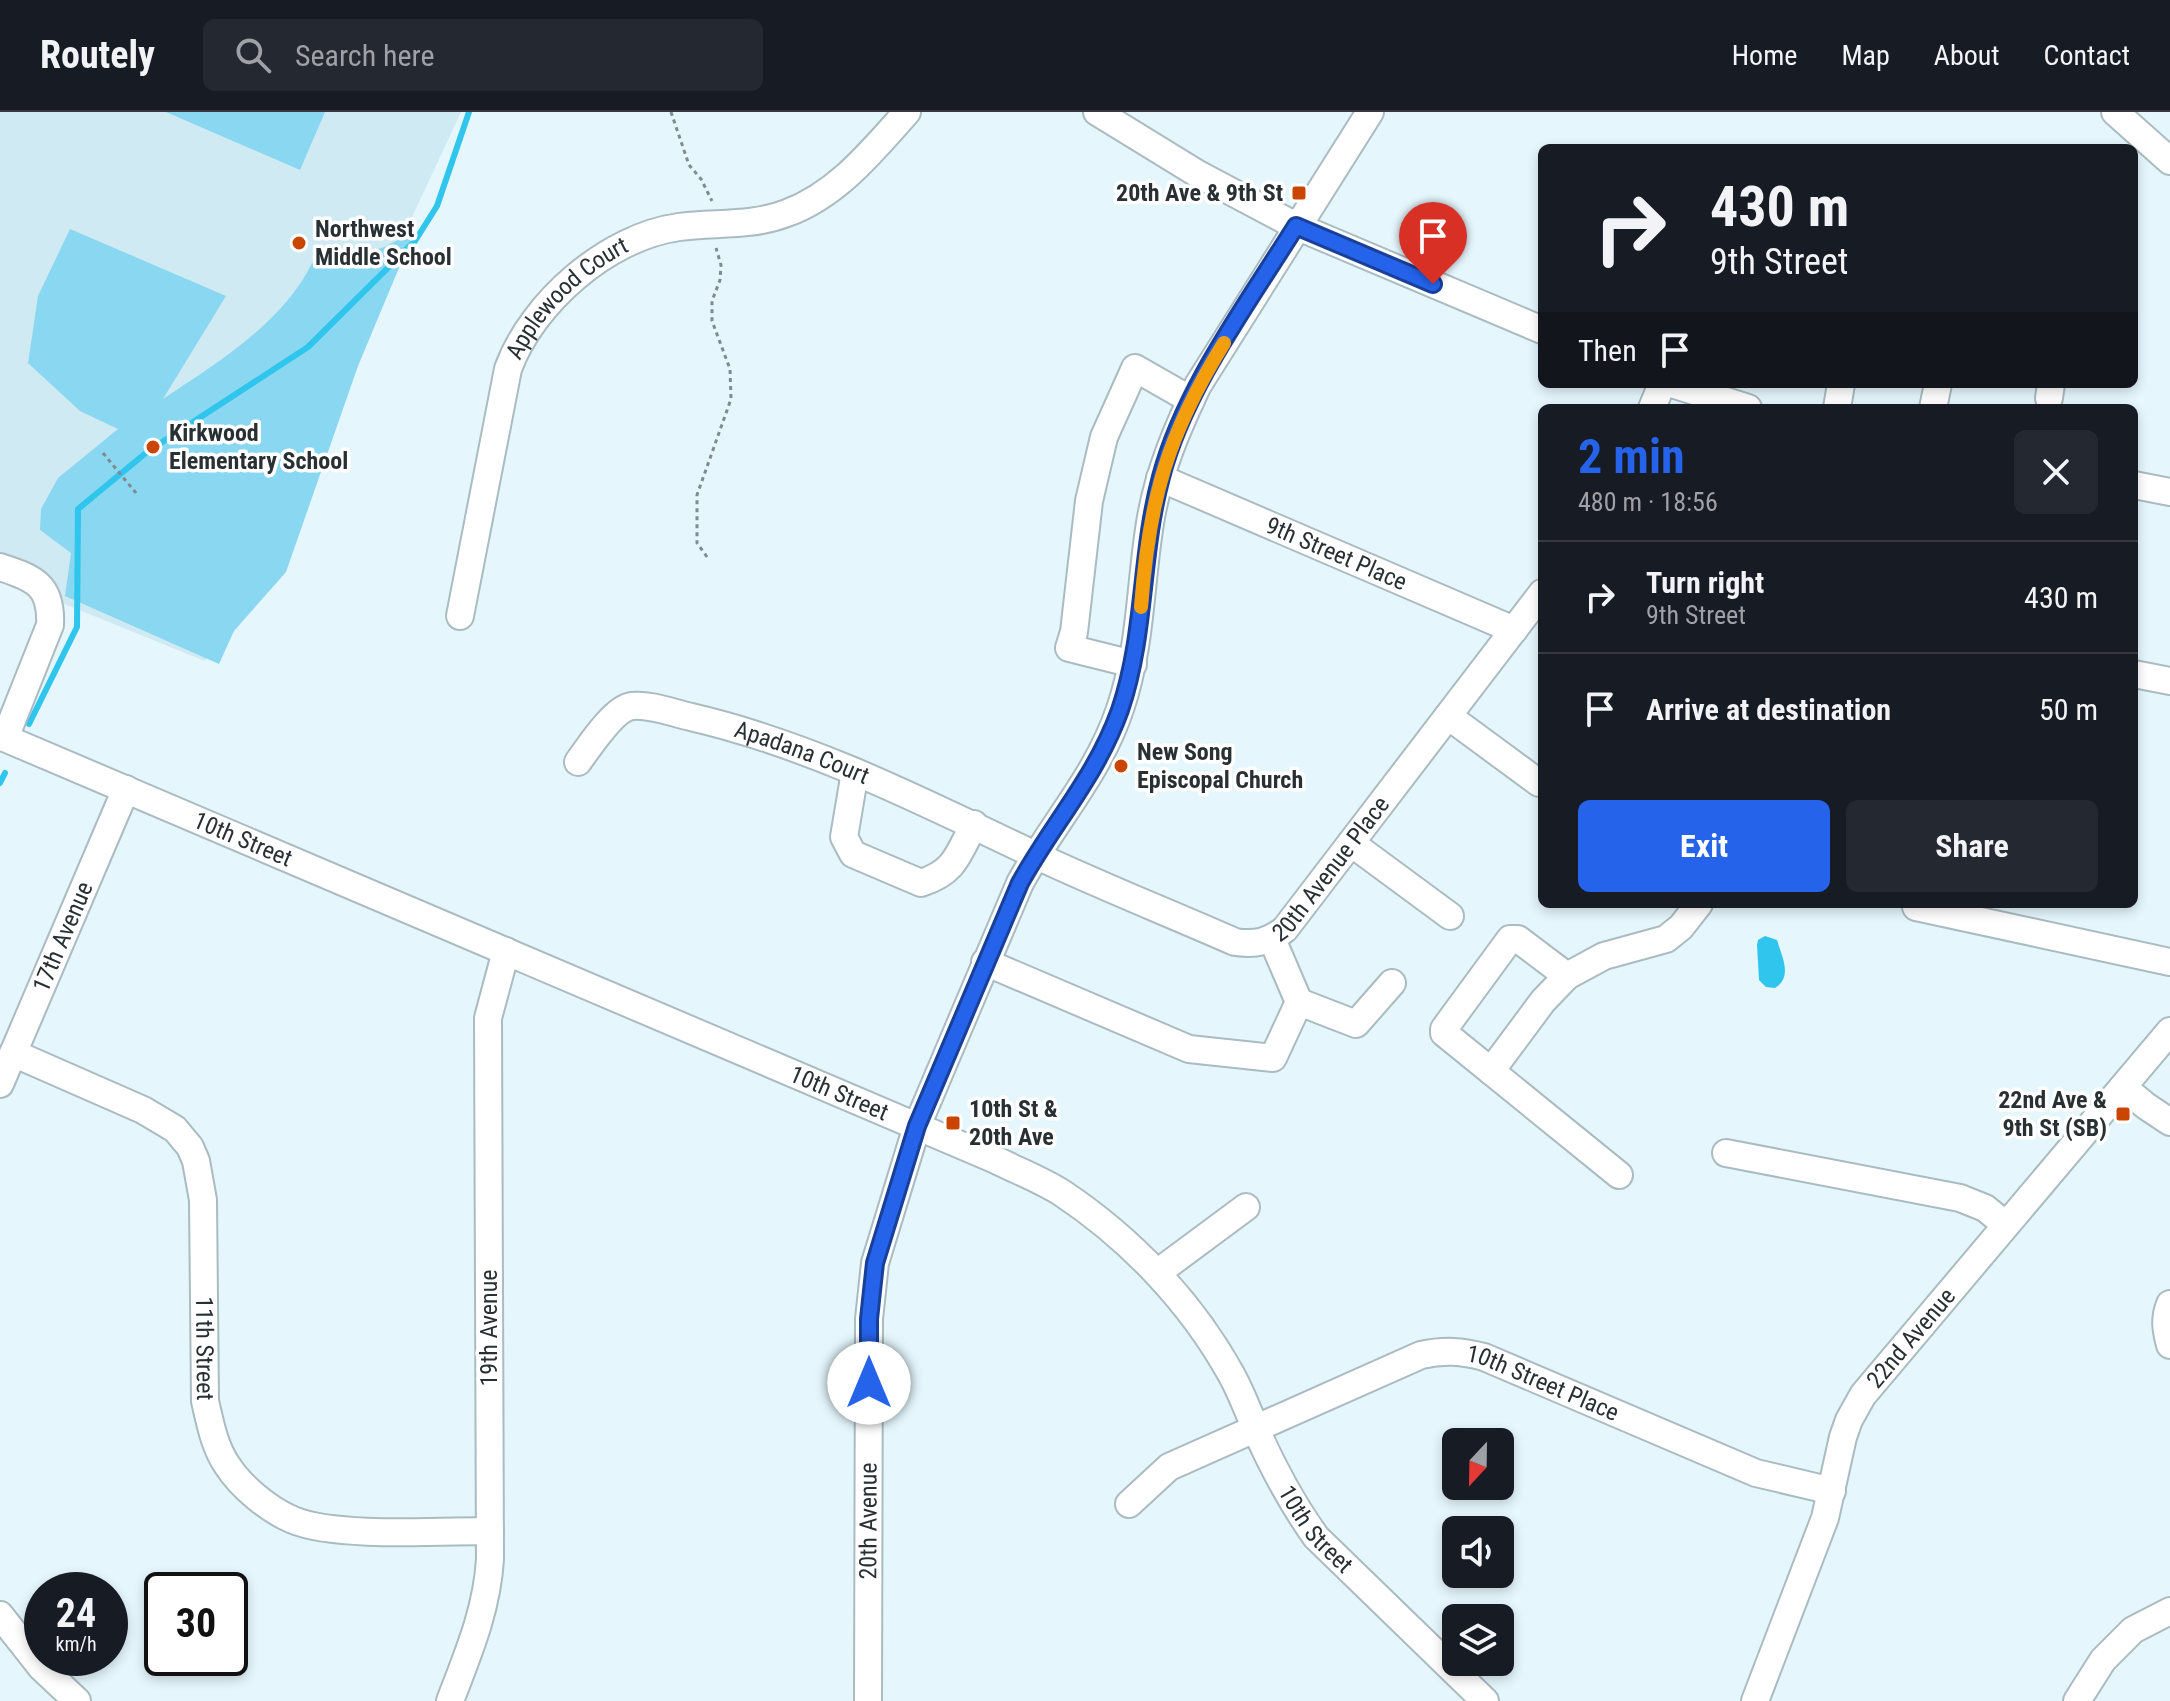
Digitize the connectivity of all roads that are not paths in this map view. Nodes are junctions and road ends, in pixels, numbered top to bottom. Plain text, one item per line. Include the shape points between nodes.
1 (907, 112) edge
2 (1097, 112) edge
3 (1370, 112) edge
4 (2115, 112) edge
5 (2133, 141) edge
6 (2170, 161) edge
7 (1296, 226) junction
8 (1538, 328) edge
9 (1683, 388) edge
10 (1191, 400) junction
11 (1732, 404) edge
12 (1160, 478) junction
13 (2138, 486) edge
14 (2170, 492) edge
15 (0, 567) edge
16 (1538, 600) edge
17 (460, 616) dead end
18 (1514, 630) junction
19 (1133, 664) junction
20 (2138, 675) edge
21 (2170, 681) edge
22 (1448, 716) junction
23 (3, 737) edge
24 (578, 762) dead end
25 (855, 772) junction
26 (1538, 782) edge
27 (126, 789) junction
28 (974, 824) junction
29 (1351, 843) junction
30 (1035, 855) junction
31 (1696, 908) edge
32 (1921, 908) edge
33 (1450, 916) dead end
34 (1272, 939) junction
35 (506, 951) junction
36 (985, 962) junction
37 (2170, 962) edge
38 (1567, 976) junction
39 (1392, 983) dead end
40 (1299, 1002) junction
41 (2170, 1031) edge
42 (13, 1053) junction
43 (1491, 1071) junction
44 (0, 1084) edge
45 (2123, 1087) junction
46 (2170, 1122) edge
47 (917, 1126) junction
48 (1726, 1153) dead end
49 (1619, 1175) dead end
50 (1246, 1207) dead end
51 (2006, 1225) junction
52 (1157, 1273) junction
53 (2170, 1304) edge
54 (2170, 1345) edge
55 (1256, 1429) junction
56 (1832, 1491) junction
57 (1129, 1504) dead end
58 (490, 1531) junction
59 (2170, 1611) edge
60 (0, 1615) edge
61 (77, 1701) edge
62 (450, 1701) edge
63 (868, 1701) edge
64 (1485, 1701) edge
65 (1755, 1701) edge
66 (2077, 1701) edge

1 - 17 street, Applewood Court via 837,185 816,199 756,222 680,227 621,245 581,273 529,327 508,369
2 - 7 street
3 - 7 street, 20th Avenue
4 - 5 street
5 - 6 street
7 - 8 street
7 - 10 street, 20th Avenue
9 - 11 street
10 - 12 street, 20th Avenue
10 - 19 street via 1135,368 1104,437 1089,501 1069,648
12 - 18 street, 9th Street Place
12 - 19 street, 20th Avenue
13 - 14 street
15 - 23 street via 36,582 51,610 50,625
16 - 18 street, 20th Avenue Place
18 - 22 street, 20th Avenue Place
19 - 30 street, 20th Avenue via 1104,748 1085,785
20 - 21 street
22 - 26 street
22 - 29 street, 20th Avenue Place
23 - 27 street, 10th Street
24 - 25 street, Apadana Court via 615,714 628,706 736,727
25 - 28 street, Apadana Court
25 - 28 street via 844,837 853,854 921,883 943,876
27 - 35 street, 10th Street
27 - 42 street, 17th Avenue
28 - 30 street, Apadana Court
29 - 33 street
29 - 34 street, 20th Avenue Place
30 - 34 street, 20th Avenue Place via 1235,942
30 - 36 street, 20th Avenue
31 - 38 street via 1666,939 1604,956
32 - 37 street
34 - 40 street
35 - 47 street, 10th Street
35 - 58 street, 19th Avenue via 488,1018
36 - 40 street via 1189,1049 1273,1058
36 - 47 street, 20th Avenue
38 - 43 street
38 - 43 street via 1518,939 1510,939 1444,1029
39 - 40 street via 1356,1024
41 - 45 street, 22nd Avenue
42 - 44 street, 17th Avenue
42 - 58 street, 11th Street via 143,1110 175,1129 190,1147 203,1200 205,1401 227,1465 251,1491 295,1521 322,1526
43 - 49 street
45 - 46 street
45 - 51 street, 22nd Avenue
47 - 52 street, 10th Street via 1060,1192
47 - 63 street, 20th Avenue via 875,1263 869,1319
48 - 51 street via 1960,1198 1985,1208
50 - 52 street
51 - 56 street, 22nd Avenue via 1863,1395 1843,1437
52 - 55 street, 10th Street via 1195,1316 1233,1376
53 - 54 street
55 - 56 street, 10th Street Place via 1421,1355 1466,1352 1756,1473
55 - 57 street, 10th Street Place via 1169,1467
55 - 64 street, 10th Street via 1316,1537
56 - 65 street, 22nd Avenue
58 - 62 street, 19th Avenue via 488,1590
59 - 66 street via 2133,1630 2103,1660
60 - 61 street via 41,1667

